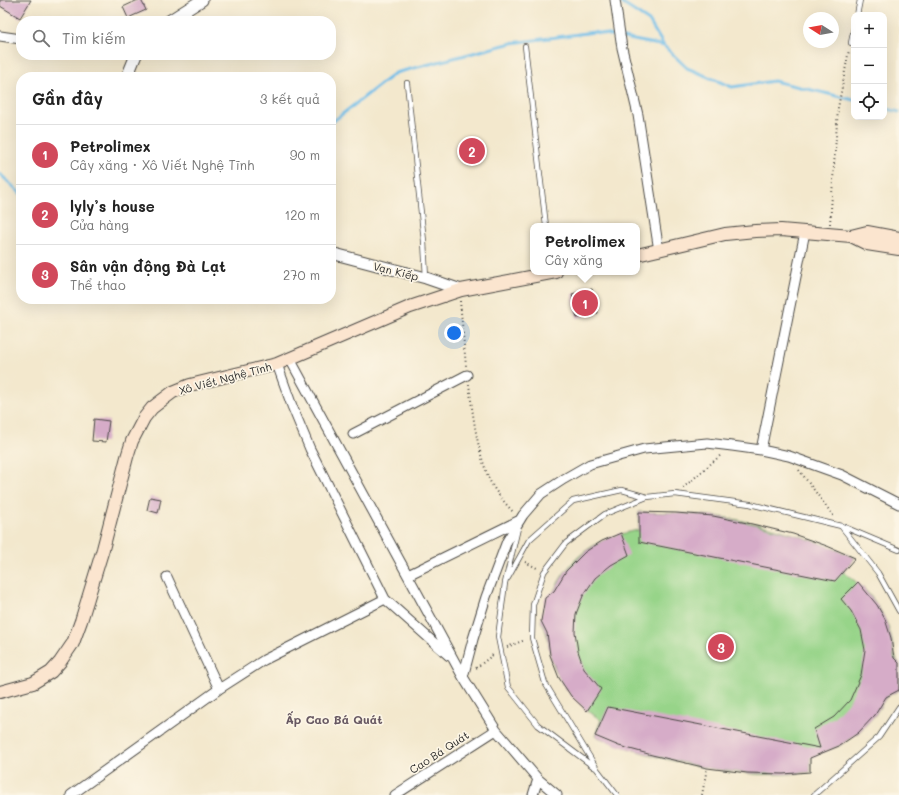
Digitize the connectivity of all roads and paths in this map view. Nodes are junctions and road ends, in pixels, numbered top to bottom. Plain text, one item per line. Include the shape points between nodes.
1 (202, 0) edge
2 (615, 0) edge
3 (860, 0) edge
4 (858, 12) edge
5 (177, 16) edge
6 (0, 36) edge
7 (16, 38) edge
8 (851, 43) edge
9 (524, 46) dead end
10 (134, 60) edge
11 (129, 72) edge
12 (407, 83) dead end
13 (546, 223) edge
14 (806, 232) junction
15 (829, 234) junction
16 (851, 236) junction
17 (899, 238) edge
18 (899, 249) edge
19 (659, 251) junction
20 (336, 254) edge
21 (640, 254) edge
22 (538, 275) edge
23 (426, 278) junction
24 (461, 290) junction
25 (290, 359) junction
26 (277, 364) junction
27 (467, 375) junction
28 (353, 434) dead end
29 (732, 446) junction
30 (761, 450) junction
31 (789, 456) junction
32 (675, 494) junction
33 (647, 498) junction
34 (898, 503) edge
35 (520, 520) junction
36 (841, 526) junction
37 (899, 550) edge
38 (518, 559) junction
39 (544, 572) junction
40 (408, 575) junction
41 (167, 577) dead end
42 (505, 583) junction
43 (385, 599) junction
44 (899, 611) edge
45 (532, 638) junction
46 (500, 650) junction
47 (455, 661) junction
48 (463, 677) junction
49 (219, 689) junction
50 (0, 692) edge
51 (899, 707) edge
52 (496, 730) junction
53 (707, 768) dead end
54 (597, 769) junction
55 (538, 780) junction
56 (71, 795) edge
57 (395, 795) edge
58 (534, 795) edge
59 (557, 795) edge
60 (617, 795) edge
61 (702, 795) edge
62 (814, 795) edge

1 - 5 street
2 - 19 street via 638,115
3 - 4 lane
6 - 7 street
8 - 15 path via 838,108
9 - 13 lane
10 - 11 street
12 - 23 lane
14 - 15 main road
14 - 19 main road via 781,230 726,234
14 - 30 street
15 - 16 main road
16 - 17 main road via 868,232
16 - 18 main road via 867,244
19 - 21 main road
20 - 23 street, Vạn Kiếp
22 - 24 main road, Xô Viết Nghệ Tĩnh
23 - 24 street, Vạn Kiếp
24 - 25 main road, Xô Viết Nghệ Tĩnh via 410,307
24 - 27 path via 460,306
25 - 26 main road, Xô Viết Nghệ Tĩnh
25 - 40 street
26 - 43 street via 310,449
26 - 50 main road, Xô Viết Nghệ Tĩnh via 190,385 173,392 152,408 137,431 127,457 103,549 73,643 51,672 33,683
27 - 28 street
27 - 35 path via 484,464 501,498
29 - 30 street
29 - 32 path
29 - 35 street via 707,443 644,449 590,464 541,494
30 - 31 street
31 - 34 street via 842,475
31 - 36 path
32 - 33 lane
32 - 36 lane via 750,504
33 - 38 lane via 622,490 573,501 529,540
33 - 39 lane via 605,514 566,543
35 - 40 street
35 - 42 lane
35 - 48 street via 507,541 488,591
36 - 37 lane
36 - 44 lane via 878,573
38 - 39 path
38 - 42 lane
39 - 45 lane via 533,605
40 - 47 street
41 - 49 street
42 - 46 lane via 498,636
43 - 47 street
43 - 49 street via 264,660
45 - 46 path
45 - 54 lane via 545,683
46 - 48 path
46 - 54 lane via 508,687 538,725
47 - 48 street
48 - 52 street
49 - 56 street
51 - 62 lane via 880,737
52 - 55 street
52 - 57 street, Cao Bá Quát
53 - 61 path
54 - 60 lane
55 - 58 street
55 - 59 street

